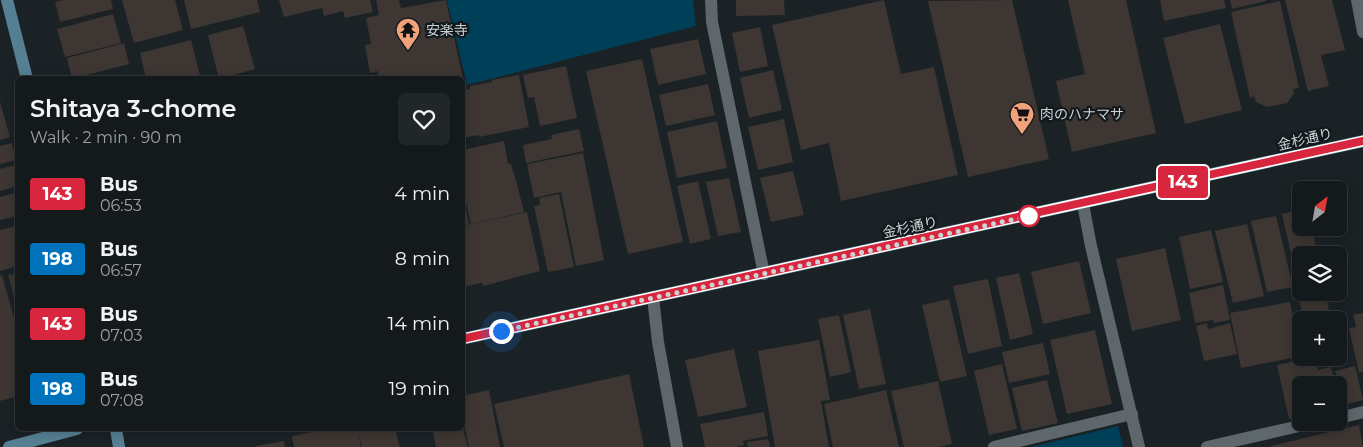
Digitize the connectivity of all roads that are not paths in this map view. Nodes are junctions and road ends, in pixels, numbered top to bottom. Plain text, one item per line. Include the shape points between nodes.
1 (7, 0) edge
2 (711, 0) edge
3 (1357, 0) edge
4 (1363, 32) edge
5 (26, 76) edge
6 (1363, 141) edge
7 (1084, 204) junction
8 (764, 274) junction
9 (653, 297) junction
10 (465, 338) edge
11 (1363, 412) edge
12 (1132, 414) junction
13 (1347, 416) edge
14 (1292, 428) edge
15 (69, 431) edge
16 (116, 431) edge
17 (9, 447) edge
18 (119, 447) edge
19 (677, 447) edge
20 (994, 447) edge
21 (1139, 447) edge
22 (1207, 447) edge

1 - 5 street
2 - 8 street via 712,22
3 - 4 street
6 - 7 street, 金杉通り
7 - 8 street, 金杉通り
7 - 12 street
8 - 9 street, 金杉通り
9 - 10 street, 金杉通り
9 - 19 street
11 - 13 street
12 - 20 street
12 - 21 street
14 - 22 street
15 - 17 street
16 - 18 street

